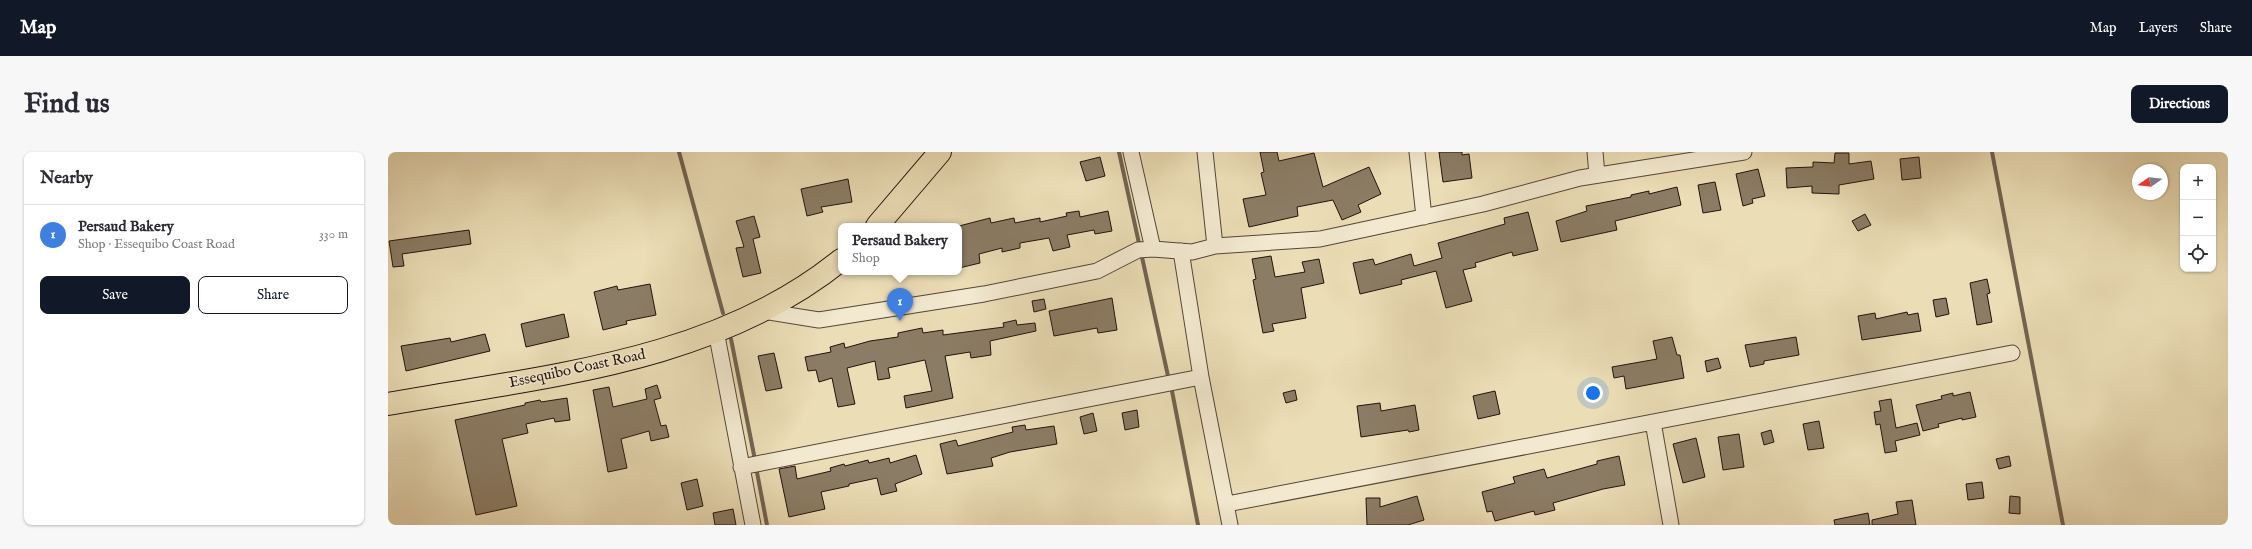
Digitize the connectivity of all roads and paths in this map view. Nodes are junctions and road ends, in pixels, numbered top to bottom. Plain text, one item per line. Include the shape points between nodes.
1 (940, 152) edge
2 (1131, 152) edge
3 (1205, 152) edge
4 (1417, 152) edge
5 (1594, 152) edge
6 (1744, 152) edge
7 (1597, 175) junction
8 (1424, 217) junction
9 (880, 223) edge
10 (1216, 246) junction
11 (1152, 249) junction
12 (1182, 251) junction
13 (838, 262) edge
14 (762, 311) junction
15 (716, 331) junction
16 (2012, 353) dead end
17 (1202, 376) junction
18 (388, 404) edge
19 (1653, 422) junction
20 (743, 467) junction
21 (1227, 504) junction
22 (753, 525) edge
23 (1230, 525) edge
24 (1671, 525) edge

1 - 9 main road
2 - 11 street
3 - 10 street
4 - 8 street
5 - 7 street
6 - 7 street
7 - 8 street
8 - 10 street via 1320,239
10 - 12 street via 1192,252
11 - 12 street
11 - 14 street via 1138,250 1097,271 984,294 818,320
12 - 17 street
13 - 14 main road, Essequibo Coast Road via 820,277
14 - 15 main road, Essequibo Coast Road
15 - 18 main road, Essequibo Coast Road via 695,340 615,363
15 - 20 street
16 - 19 street
17 - 20 street
17 - 21 street
19 - 21 street
19 - 24 street
20 - 22 street
21 - 23 street

